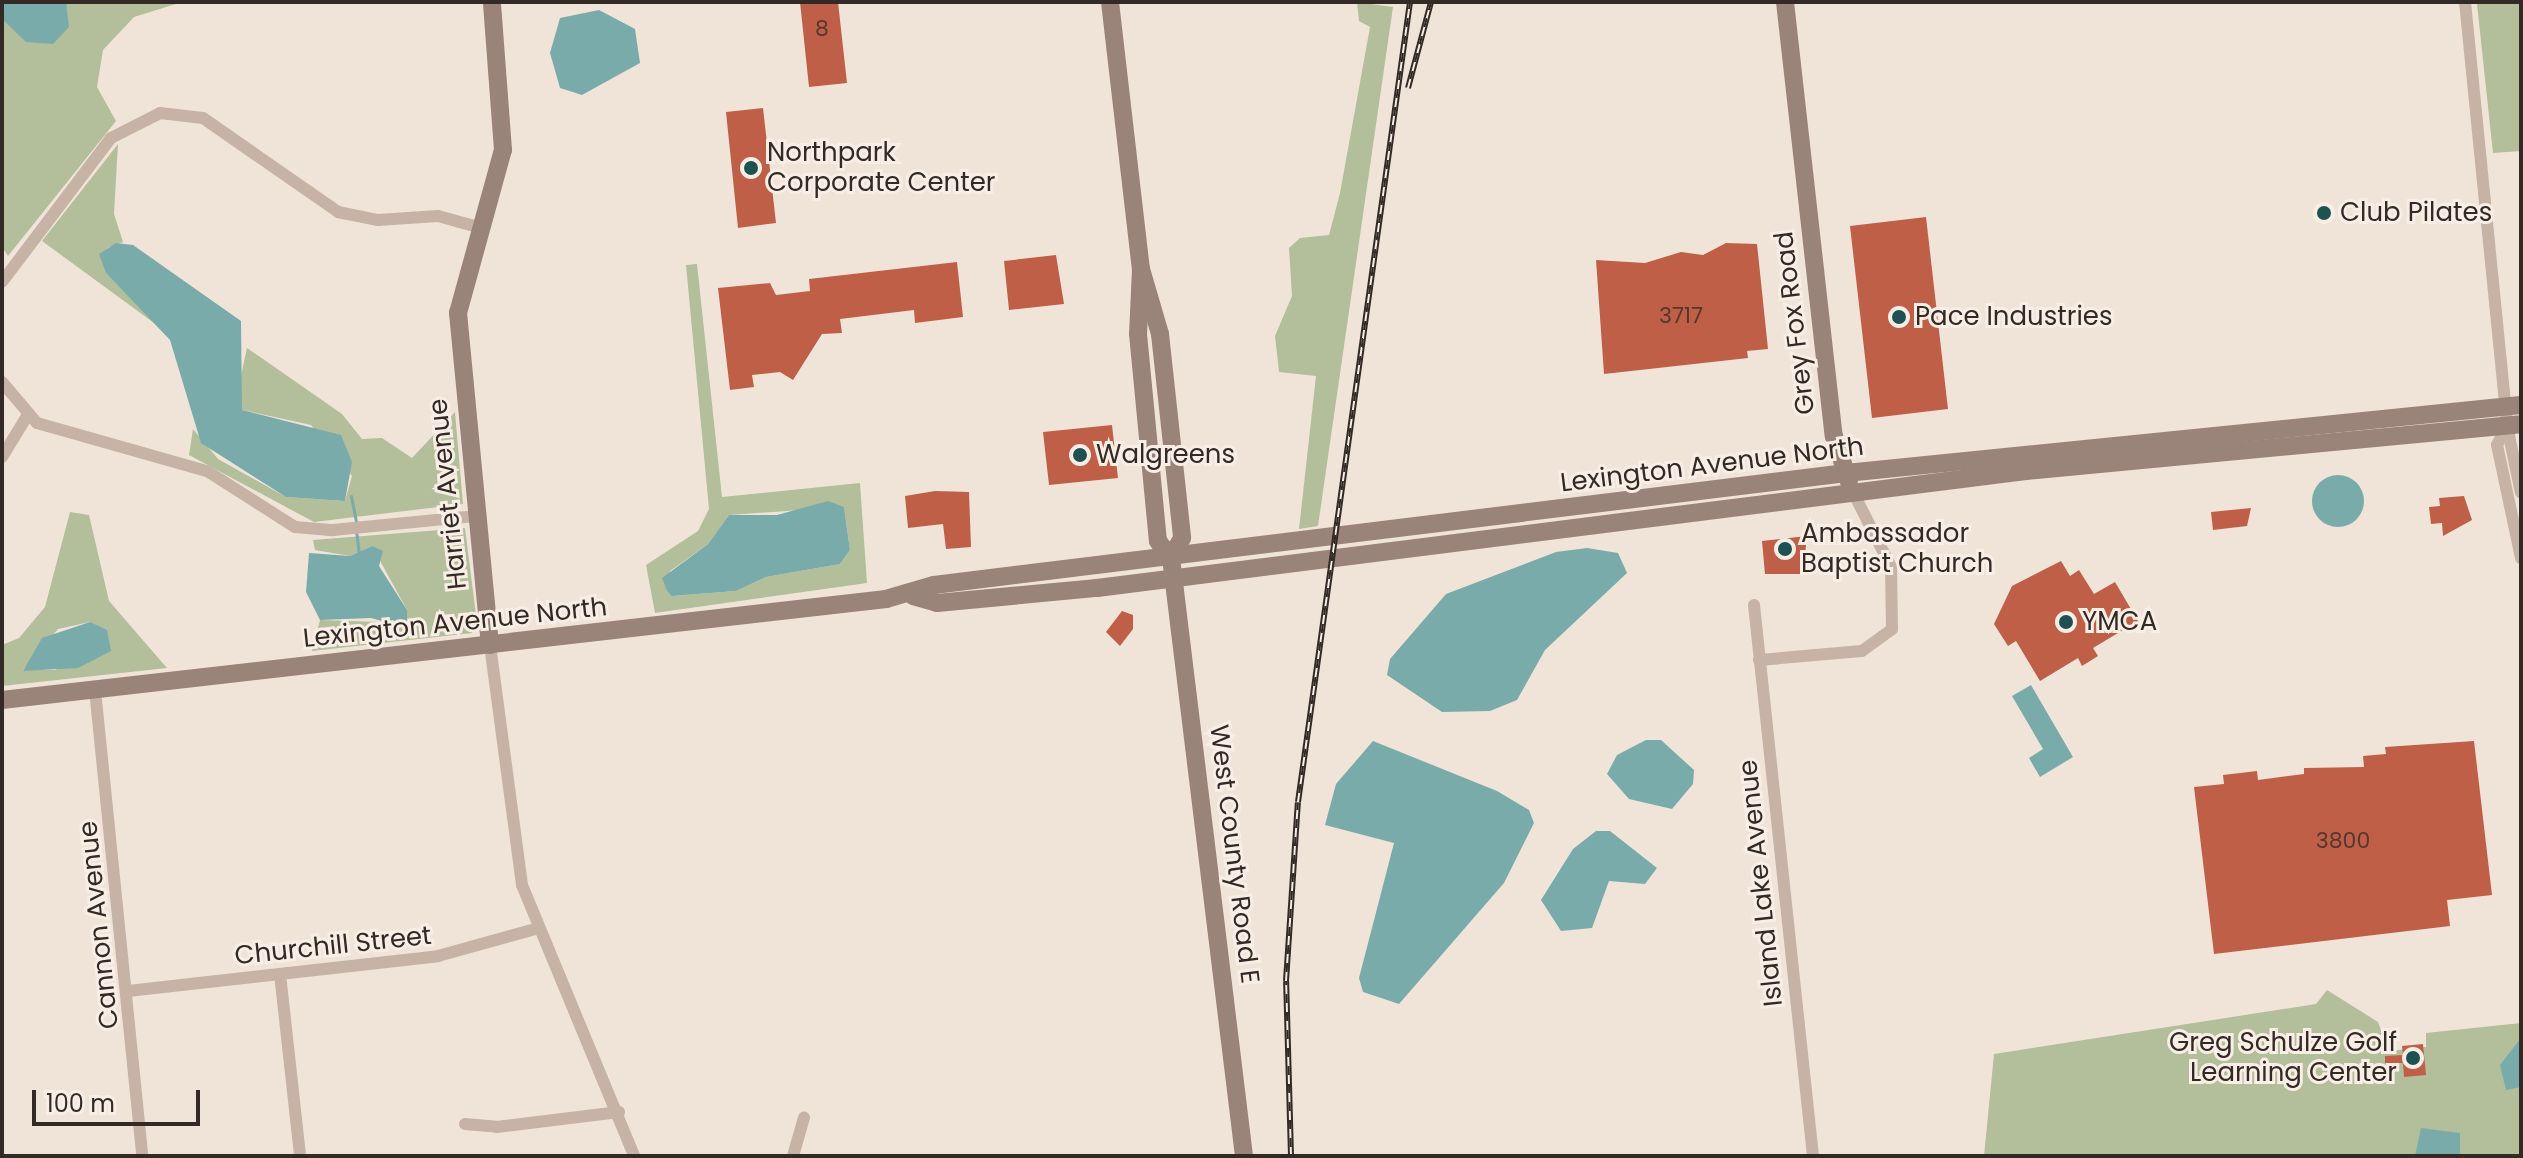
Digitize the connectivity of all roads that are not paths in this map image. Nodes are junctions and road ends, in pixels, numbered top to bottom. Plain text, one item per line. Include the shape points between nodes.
1 (492, 2) edge
2 (1110, 2) edge
3 (1785, 2) edge
4 (2465, 2) edge
5 (478, 227) junction
6 (2, 282) edge
7 (2, 382) edge
8 (2514, 406) edge
9 (27, 416) junction
10 (2514, 425) edge
11 (2, 457) edge
12 (1846, 473) junction
13 (1853, 492) junction
14 (2521, 493) edge
15 (477, 516) junction
16 (1171, 558) junction
17 (2521, 558) edge
18 (1173, 580) junction
19 (913, 596) junction
20 (1754, 605) dead end
21 (490, 645) junction
22 (1759, 660) junction
23 (95, 690) junction
24 (2, 700) edge
25 (539, 928) junction
26 (280, 974) junction
27 (128, 991) junction
28 (619, 1112) junction
29 (804, 1118) dead end
30 (465, 1124) dead end
31 (142, 1156) edge
32 (300, 1156) edge
33 (634, 1156) edge
34 (793, 1156) edge
35 (1244, 1156) edge
36 (1813, 1156) edge

1 - 5 main road, Harriet Avenue via 505,124
2 - 16 main road, West County Road E via 1141,269 1138,334 1157,526
3 - 12 main road, Grey Fox Road via 1834,436
4 - 8 street
5 - 6 street via 438,216 378,220 338,212 203,118 160,113 111,138
5 - 15 main road, Harriet Avenue via 458,313
7 - 9 street
8 - 10 street
8 - 12 main road, Lexington Avenue North
9 - 11 street
9 - 15 street via 70,437 207,471 295,527 333,530
10 - 13 main road, Lexington Avenue North
10 - 14 street
10 - 17 street via 2497,445
12 - 13 main road, Grey Fox Road
12 - 16 main road, Lexington Avenue North
13 - 18 main road, Lexington Avenue North
13 - 22 street, Grey Fox Road via 1891,567 1892,629 1862,651
15 - 21 main road, Harriet Avenue
16 - 18 main road, West County Road E
16 - 19 main road, Lexington Avenue North via 934,585
18 - 19 main road, Lexington Avenue North via 937,603
18 - 35 main road, West County Road E
19 - 21 main road, Lexington Avenue North
20 - 22 street, Island Lake Avenue
21 - 23 main road, Lexington Avenue North
21 - 25 street, Harriet Avenue via 510,830
22 - 36 street, Island Lake Avenue
23 - 24 main road, Lexington Avenue North
23 - 27 street, Cannon Avenue
25 - 26 street, Churchill Street via 466,952
25 - 28 street, Harriet Avenue
26 - 27 street, Churchill Street
26 - 32 street
27 - 31 street, Cannon Avenue
28 - 30 street
28 - 33 street, Harriet Avenue
29 - 34 street

